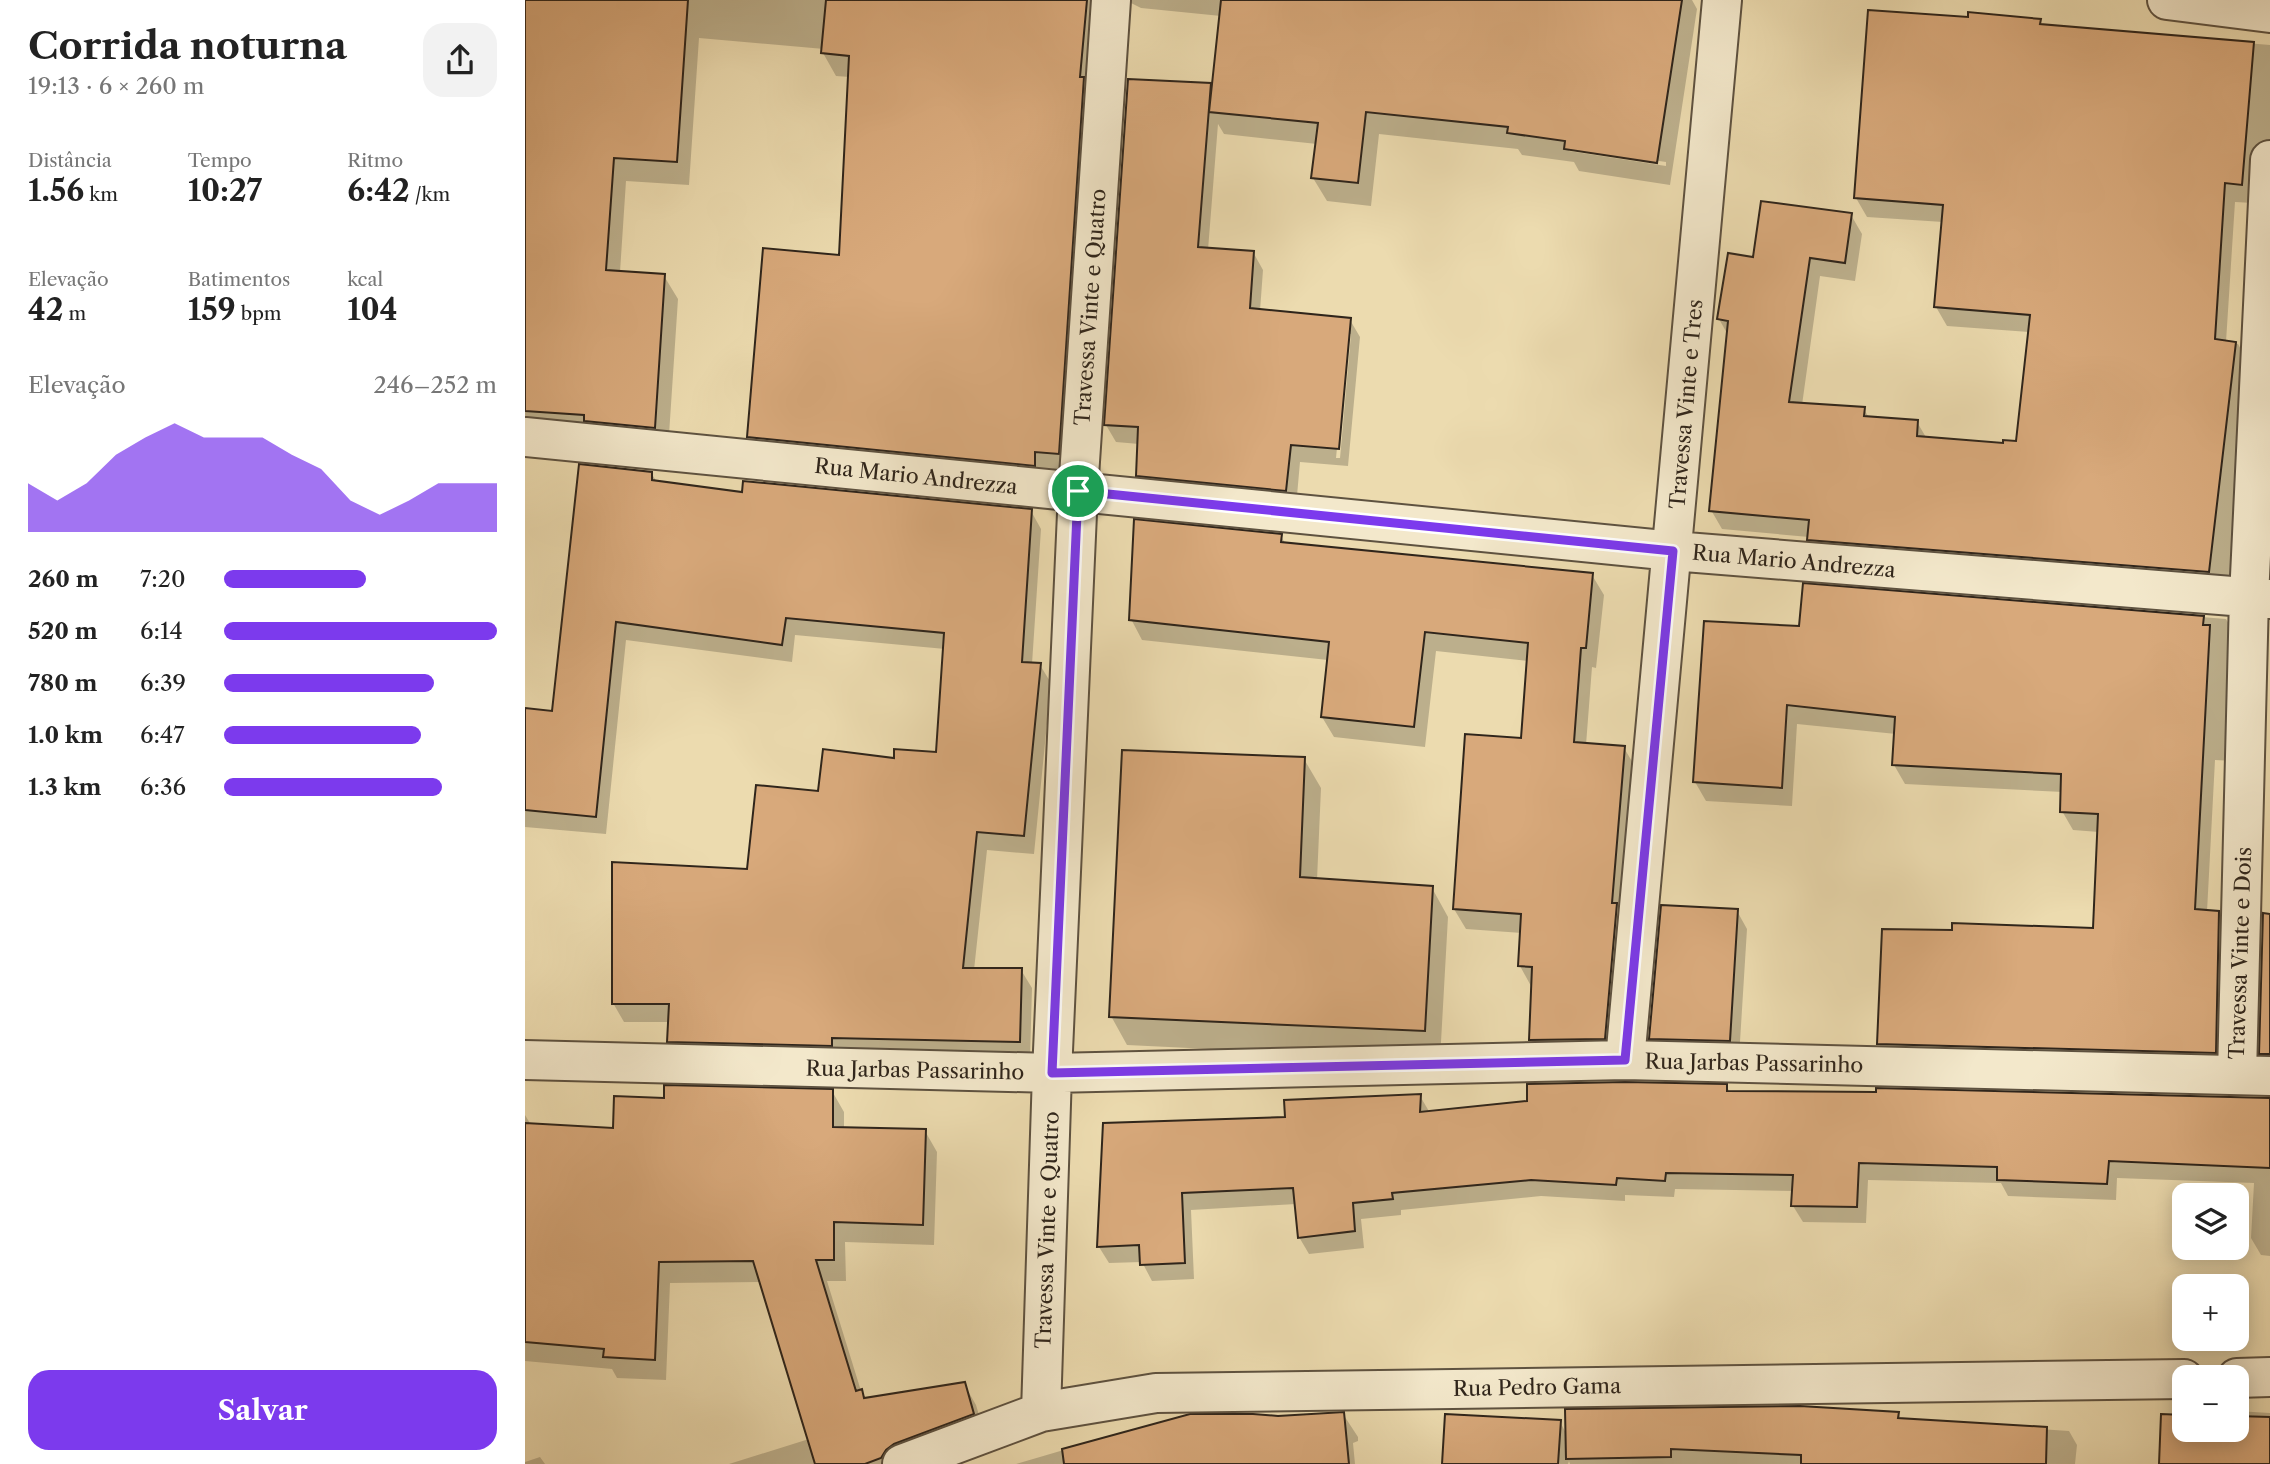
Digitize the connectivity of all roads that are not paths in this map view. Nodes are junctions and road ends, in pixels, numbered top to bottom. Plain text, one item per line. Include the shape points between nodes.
1 (1111, 0) edge
2 (1722, 0) edge
3 (2167, 0) edge
4 (2270, 13) edge
5 (2270, 160) edge
6 (525, 437) edge
7 (1078, 491) junction
8 (1673, 551) junction
9 (2260, 598) edge
10 (525, 1060) edge
11 (1625, 1060) junction
12 (1052, 1073) junction
13 (2253, 1076) edge
14 (2270, 1377) edge
15 (2172, 1378) edge
16 (2249, 1378) edge
17 (1041, 1412) junction
18 (902, 1464) edge

1 - 7 street, Travessa Vinte e Quatro
2 - 8 street, Travessa Vinte e Tres
3 - 4 street
5 - 9 street, Travessa Vinte e Dois
6 - 7 street, Rua Mario Andrezza
7 - 8 street, Rua Mario Andrezza
7 - 12 street, Travessa Vinte e Quatro
8 - 9 street, Rua Mario Andrezza
8 - 11 street, Travessa Vinte e Tres
9 - 13 street, Travessa Vinte e Dois
10 - 12 street, Rua Jarbas Passarinho
11 - 12 street, Rua Jarbas Passarinho
11 - 13 street, Rua Jarbas Passarinho
12 - 17 street, Travessa Vinte e Quatro
14 - 16 street
15 - 17 street, Rua Pedro Gama via 1156,1393
17 - 18 street, Rua Pedro Gama

